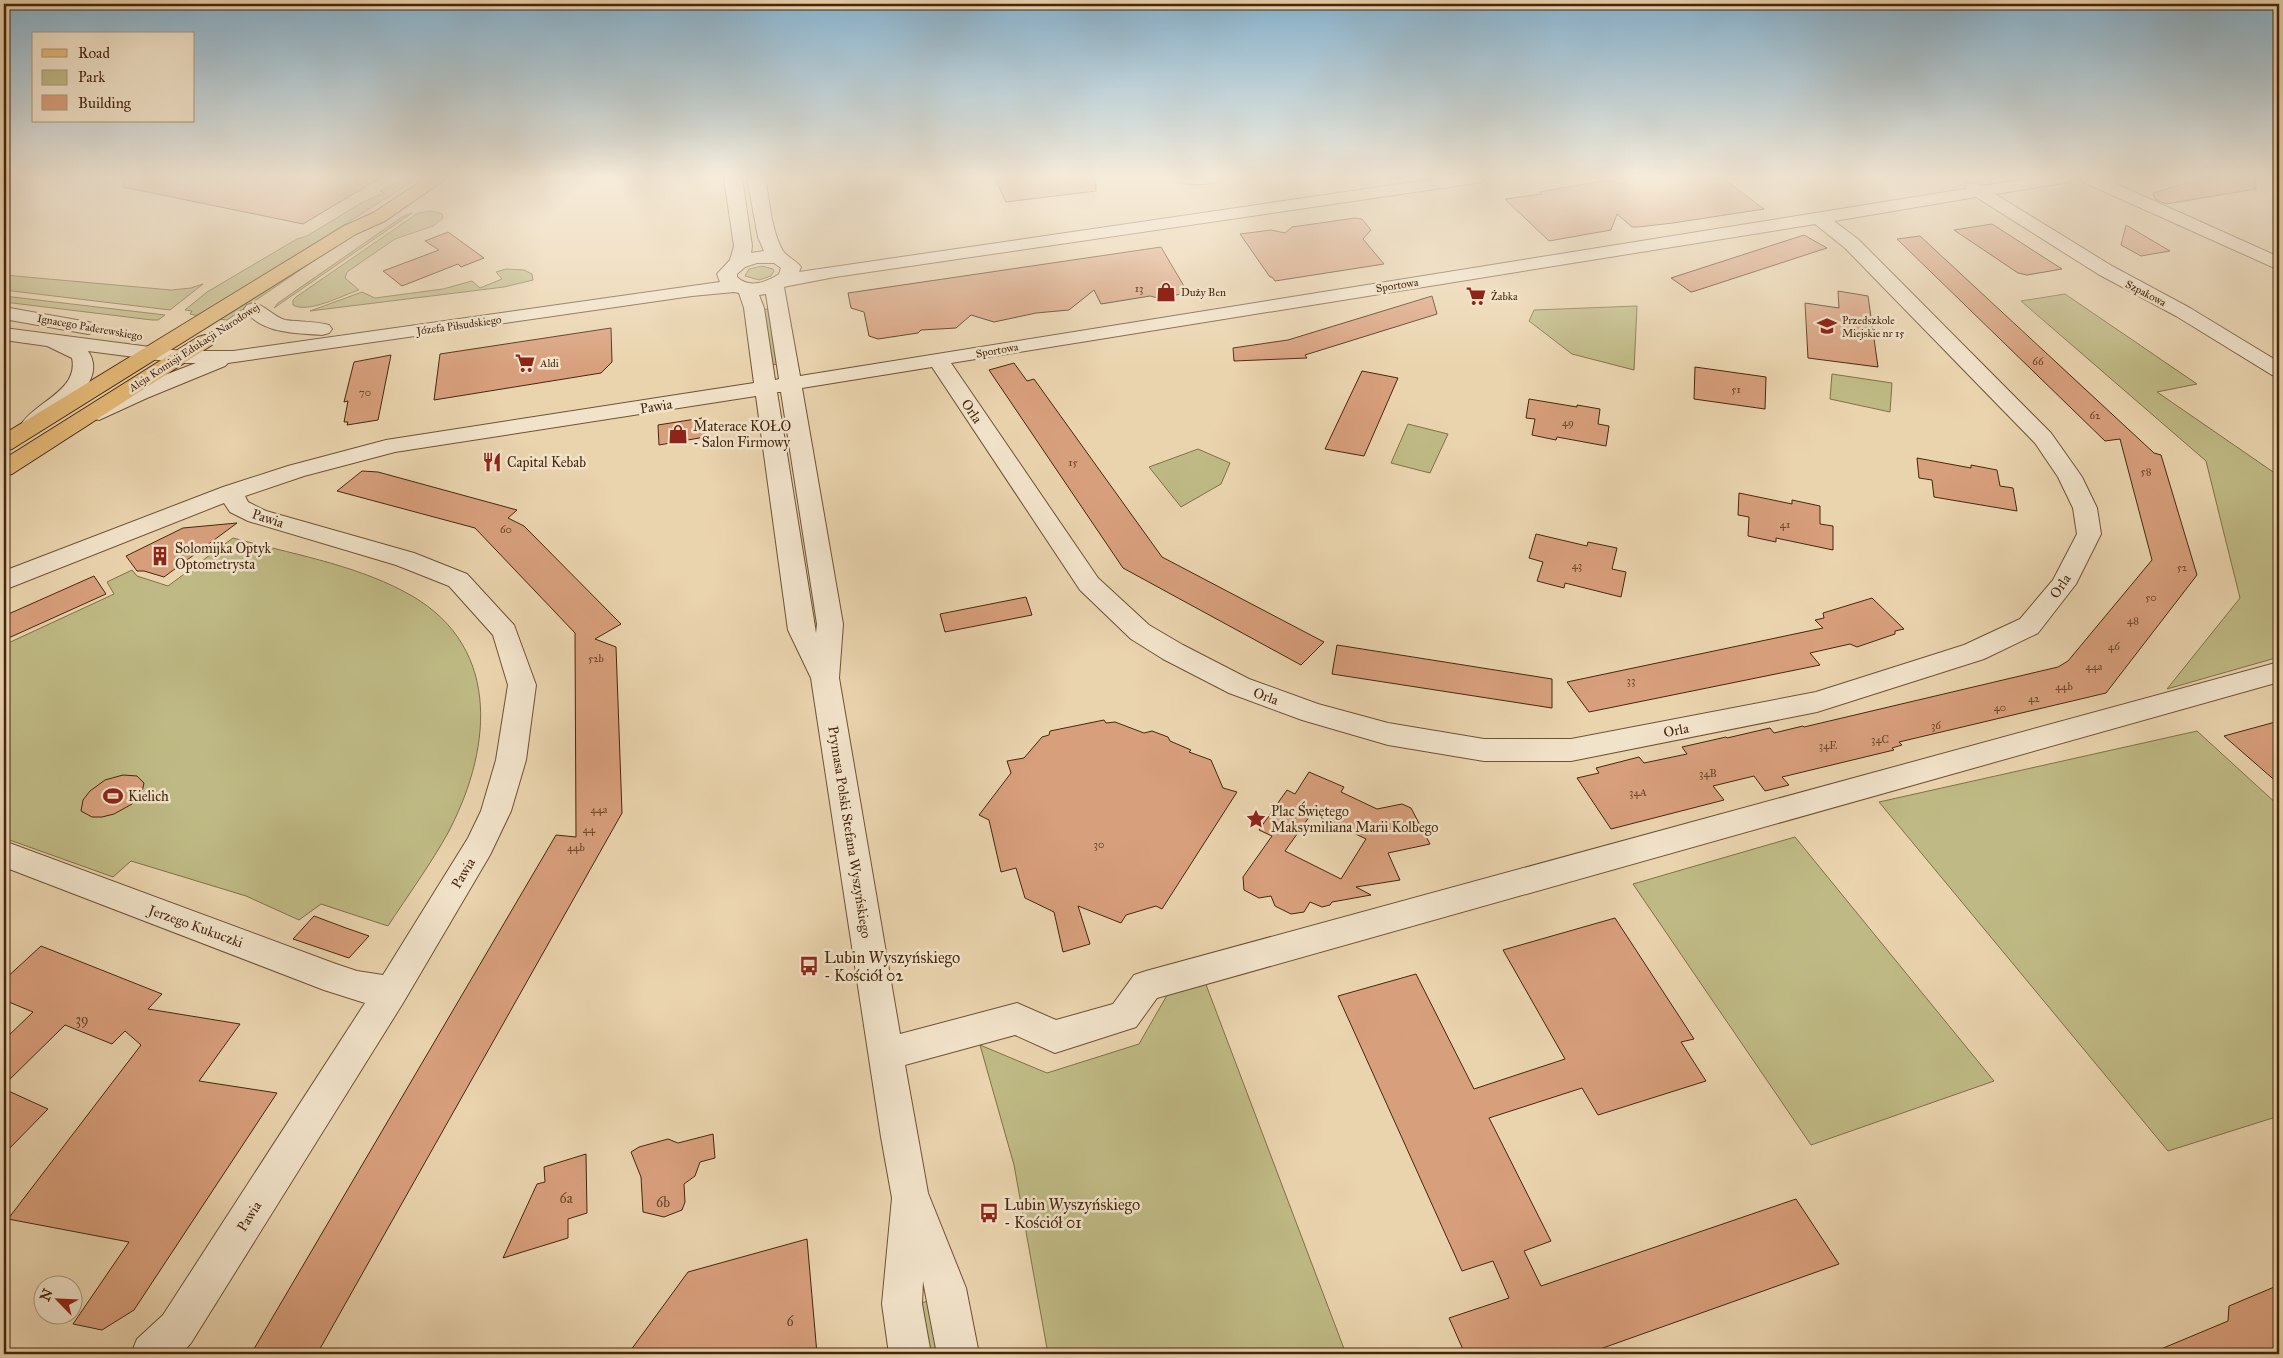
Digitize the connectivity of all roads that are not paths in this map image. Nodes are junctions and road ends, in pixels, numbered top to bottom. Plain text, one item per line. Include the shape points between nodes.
1 (333, 241) edge
2 (351, 241) edge
3 (742, 241) edge
4 (770, 241) edge
5 (919, 241) edge
6 (1034, 241) edge
7 (1677, 241) edge
8 (1849, 241) edge
9 (2062, 241) edge
10 (2229, 241) edge
11 (782, 260) junction
12 (2279, 264) edge
13 (738, 276) junction
14 (778, 283) junction
15 (254, 309) junction
16 (4, 313) edge
17 (322, 329) junction
18 (4, 334) edge
19 (49, 340) junction
20 (206, 341) junction
21 (176, 348) junction
22 (152, 352) junction
23 (233, 357) junction
24 (938, 360) junction
25 (2279, 371) edge
26 (789, 384) junction
27 (765, 388) junction
28 (68, 428) junction
29 (24, 431) junction
30 (4, 444) edge
31 (4, 469) edge
32 (231, 492) junction
33 (4, 582) edge
34 (2279, 672) edge
35 (825, 678) junction
36 (4, 854) edge
37 (391, 992) junction
38 (886, 1054) junction
39 (910, 1194) junction
40 (152, 1354) edge
41 (910, 1354) edge
42 (958, 1354) edge

1 - 21 main road, Aleja Komisji Edukacji Narodowej
2 - 15 main road, Aleja Komisji Edukacji Narodowej
3 - 13 street
4 - 11 street
5 - 11 street
6 - 14 street via 835,270
7 - 24 street, Sportowa
8 - 24 street, Orla via 2043,438 2070,477 2085,508 2089,534 2064,584 2029,626 1974,652 1817,702 1571,750 1484,750 1388,734 1312,713 1239,686 1164,647 1140,632 1089,584
9 - 25 street, Szpakowa via 2104,270 2183,312
10 - 12 street
11 - 13 street via 762,257
11 - 14 street via 791,266 791,272
13 - 14 street
13 - 17 street, Józefa Piłsudskiego via 599,290
13 - 23 street, Józefa Piłsudskiego via 692,290
13 - 27 street, Prymasa Polski Stefana Wyszyńskiego via 754,308
14 - 26 street, Prymasa Polski Stefana Wyszyńskiego
15 - 17 street via 278,325
15 - 20 main road, Aleja Komisji Edukacji Narodowej
16 - 21 street, Ignacego Paderewskiego
17 - 20 street, Józefa Piłsudskiego
18 - 19 street, Ignacego Paderewskiego
19 - 22 street, Ignacego Paderewskiego
19 - 29 street via 71,348 82,357 83,376 74,388
20 - 21 main road, Aleja Komisji Edukacji Narodowej
21 - 22 street, Ignacego Paderewskiego
21 - 23 street, Józefa Piłsudskiego
21 - 28 main road, Aleja Komisji Edukacji Narodowej
22 - 29 main road, Aleja Komisji Edukacji Narodowej
23 - 28 street via 139,393
24 - 26 street, Sportowa
26 - 27 street, Pawia
26 - 35 street, Prymasa Polski Stefana Wyszyńskiego via 830,624
27 - 32 street, Pawia via 394,445
27 - 35 street, Prymasa Polski Stefana Wyszyńskiego via 801,630
28 - 31 main road, Aleja Komisji Edukacji Narodowej
29 - 30 main road, Aleja Komisji Edukacji Narodowej
32 - 33 street, Pawia
32 - 37 street, Pawia via 238,508 257,516 405,559 458,580 505,632 522,685 511,760 496,810 479,846
34 - 38 street via 1146,986 1124,1016 1056,1037 1017,1020
35 - 38 street, Prymasa Polski Stefana Wyszyńskiego
36 - 37 street, Jerzego Kukuczki via 336,979
37 - 40 street, Pawia via 177,1329
38 - 39 street, Prymasa Polski Stefana Wyszyńskiego
39 - 41 street, Prymasa Polski Stefana Wyszyńskiego via 902,1304
39 - 42 street, Prymasa Polski Stefana Wyszyńskiego via 946,1288

